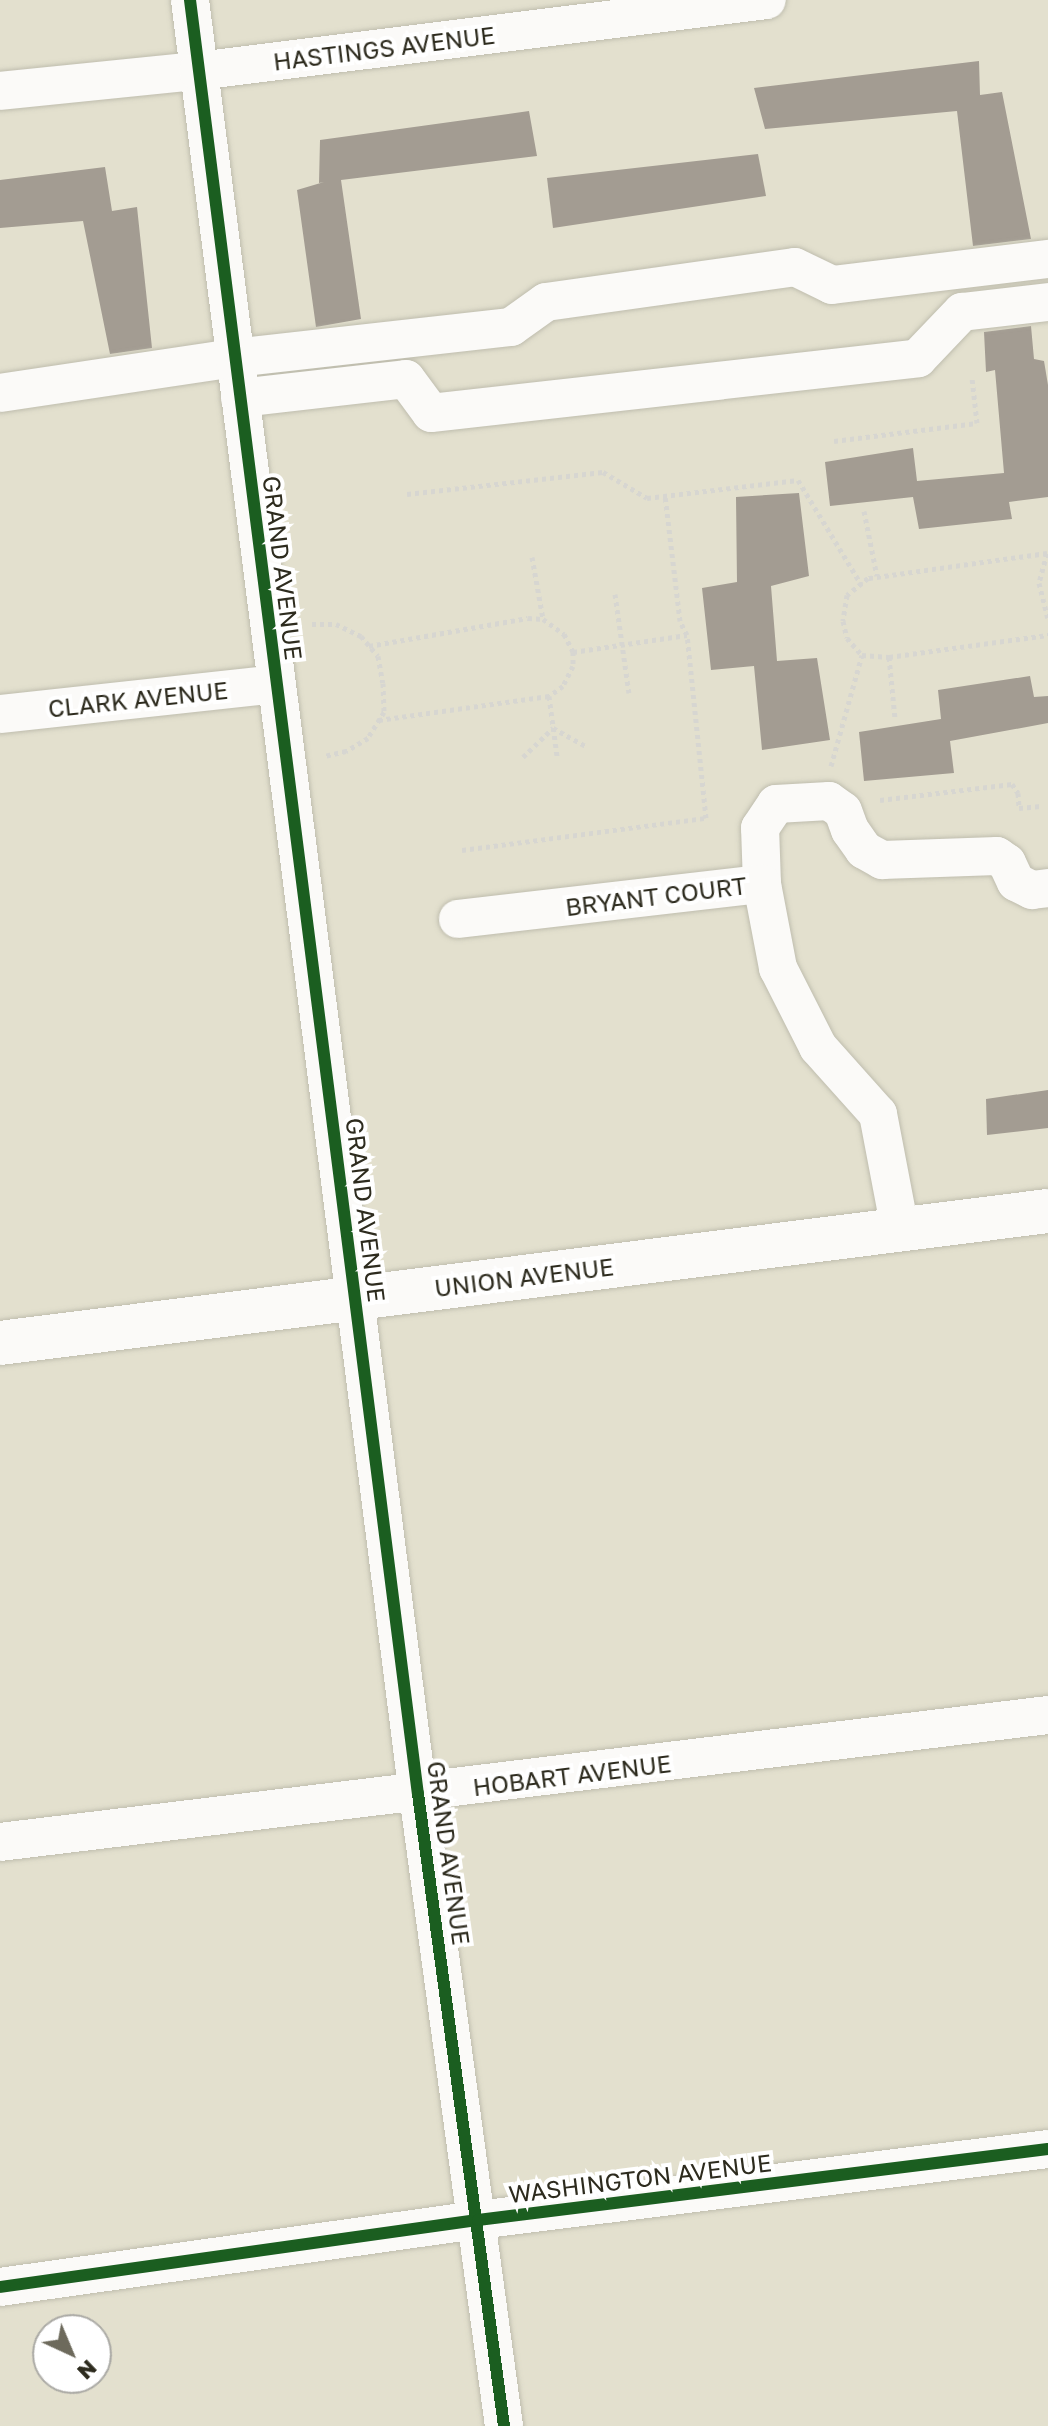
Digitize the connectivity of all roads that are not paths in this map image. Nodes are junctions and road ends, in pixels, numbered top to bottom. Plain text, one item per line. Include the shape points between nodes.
1 (190, 0) edge
2 (767, 0) edge
3 (198, 71) junction
4 (0, 91) edge
5 (1048, 259) edge
6 (1048, 302) edge
7 (234, 358) junction
8 (0, 393) edge
9 (240, 398) junction
10 (275, 684) junction
11 (0, 714) edge
12 (762, 884) junction
13 (1048, 888) edge
14 (458, 919) dead end
15 (1048, 1211) edge
16 (900, 1229) junction
17 (356, 1299) junction
18 (0, 1343) edge
19 (1048, 1715) edge
20 (418, 1794) junction
21 (0, 1842) edge
22 (1048, 2149) edge
23 (478, 2220) junction
24 (0, 2287) edge
25 (504, 2426) edge

1 - 3 street, GRAND AVENUE
2 - 3 street, HASTINGS AVENUE
3 - 4 street, HASTINGS AVENUE
3 - 7 street, GRAND AVENUE
5 - 7 street via 832,285 795,267 546,302 511,327
6 - 9 street via 962,312 918,358 431,413 406,379
7 - 8 street
7 - 9 street, GRAND AVENUE
9 - 10 street, GRAND AVENUE
10 - 11 street, CLARK AVENUE
10 - 17 street, GRAND AVENUE
12 - 13 street via 760,828 776,804 829,801 843,811 864,850 882,860 997,856 1016,882 1032,890
12 - 14 street, BRYANT COURT
12 - 16 street, BRYANT COURT via 784,981 818,1047 878,1114
15 - 16 main road, UNION AVENUE
16 - 17 main road, UNION AVENUE
17 - 18 main road, UNION AVENUE
17 - 20 street, GRAND AVENUE
19 - 20 street, HOBART AVENUE
20 - 21 street, HOBART AVENUE
20 - 23 street, GRAND AVENUE
22 - 23 street, WASHINGTON AVENUE
23 - 24 street, WASHINGTON AVENUE
23 - 25 street, GRAND AVENUE

